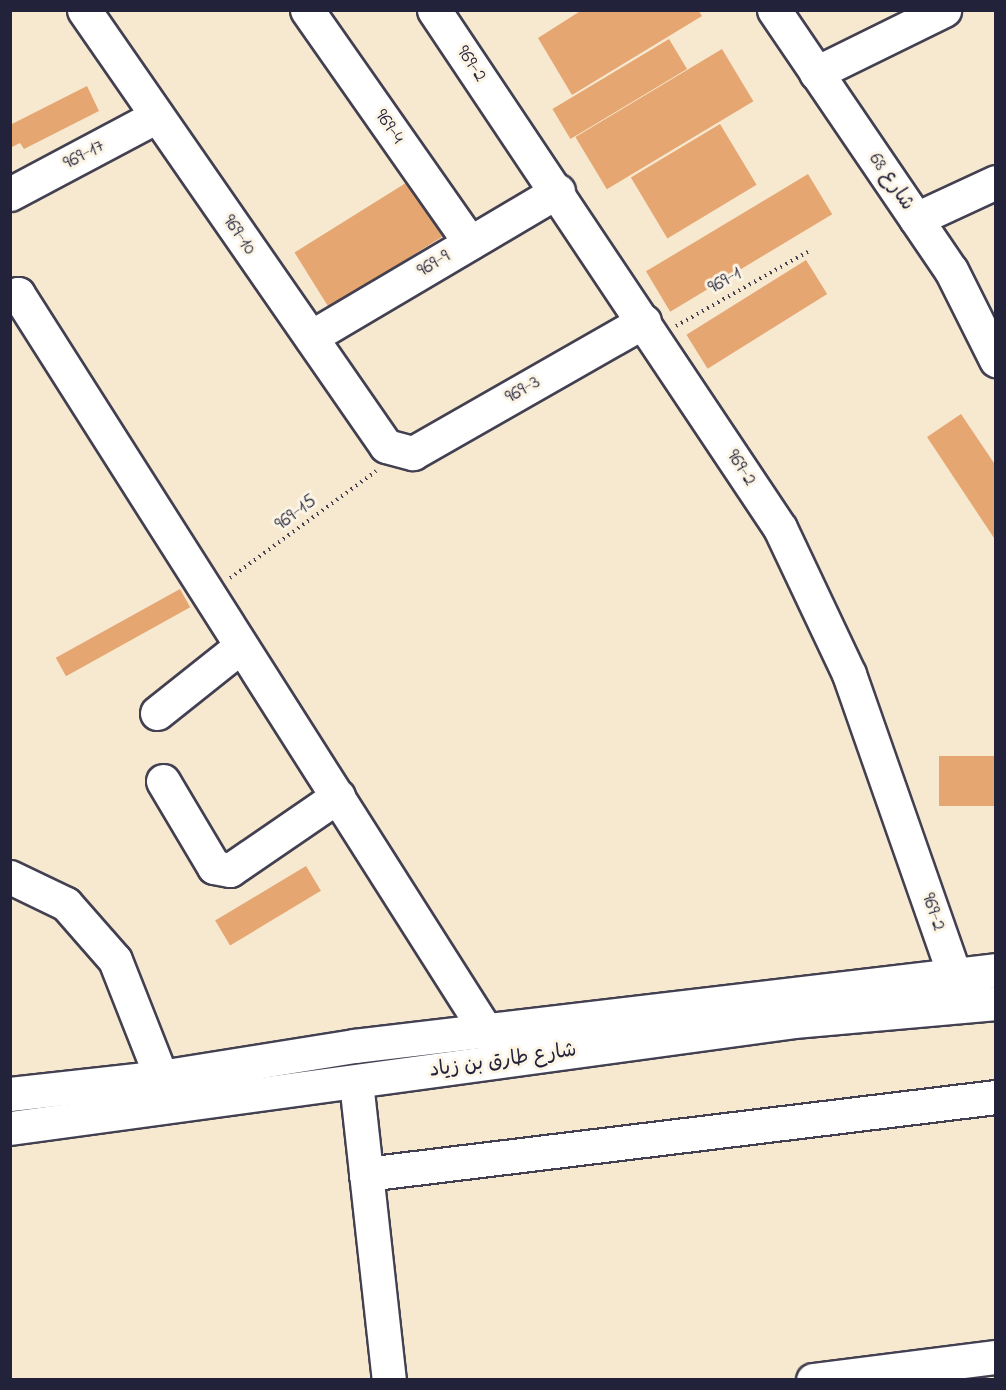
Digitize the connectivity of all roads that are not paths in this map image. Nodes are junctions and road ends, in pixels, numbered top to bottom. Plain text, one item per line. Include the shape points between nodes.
1 (84, 10) edge
2 (307, 10) edge
3 (434, 10) edge
4 (774, 10) edge
5 (944, 10) edge
6 (816, 73) junction
7 (157, 117) junction
8 (996, 182) edge
9 (558, 191) junction
10 (10, 194) edge
11 (916, 219) junction
12 (470, 243) junction
13 (13, 291) edge
14 (649, 330) junction
15 (311, 338) junction
16 (996, 360) edge
17 (400, 452) joint
18 (240, 648) junction
19 (157, 713) dead end
20 (163, 781) dead end
21 (338, 796) junction
22 (10, 877) edge
23 (996, 970) edge
24 (954, 974) junction
25 (996, 1003) edge
26 (486, 1031) junction
27 (161, 1077) junction
28 (356, 1082) junction
29 (10, 1094) edge
30 (996, 1097) edge
31 (10, 1128) edge
32 (366, 1174) junction
33 (996, 1357) edge
34 (911, 1373) edge
35 (389, 1380) edge
36 (813, 1380) edge

1 - 7 street, 969-10
2 - 12 street, 969-4
3 - 9 street, 969-2
4 - 6 street, شارع 68
5 - 6 street
6 - 11 street, شارع 68
7 - 10 street, 969-17
7 - 15 street, 969-10
8 - 11 street
9 - 12 street, 969-9
9 - 14 street, 969-2
11 - 16 street, شارع 68 via 951,270
12 - 15 street, 969-9
13 - 18 street
14 - 17 street, 969-3 via 413,453
14 - 24 street, 969-2 via 780,528 849,674
15 - 17 street, 969-10 via 386,446
18 - 19 street
18 - 21 street
20 - 21 street via 214,867 230,870
21 - 26 street
22 - 27 street via 66,904 115,960
23 - 24 street, شارع طارق بن زياد
24 - 26 street, شارع طارق بن زياد
25 - 28 street, شارع طارق بن زياد via 794,1021
26 - 27 street, شارع طارق بن زياد via 354,1046
27 - 29 street, شارع طارق بن زياد
28 - 31 street, شارع طارق بن زياد
28 - 32 street
30 - 32 street
32 - 35 street
33 - 34 street
34 - 36 street

